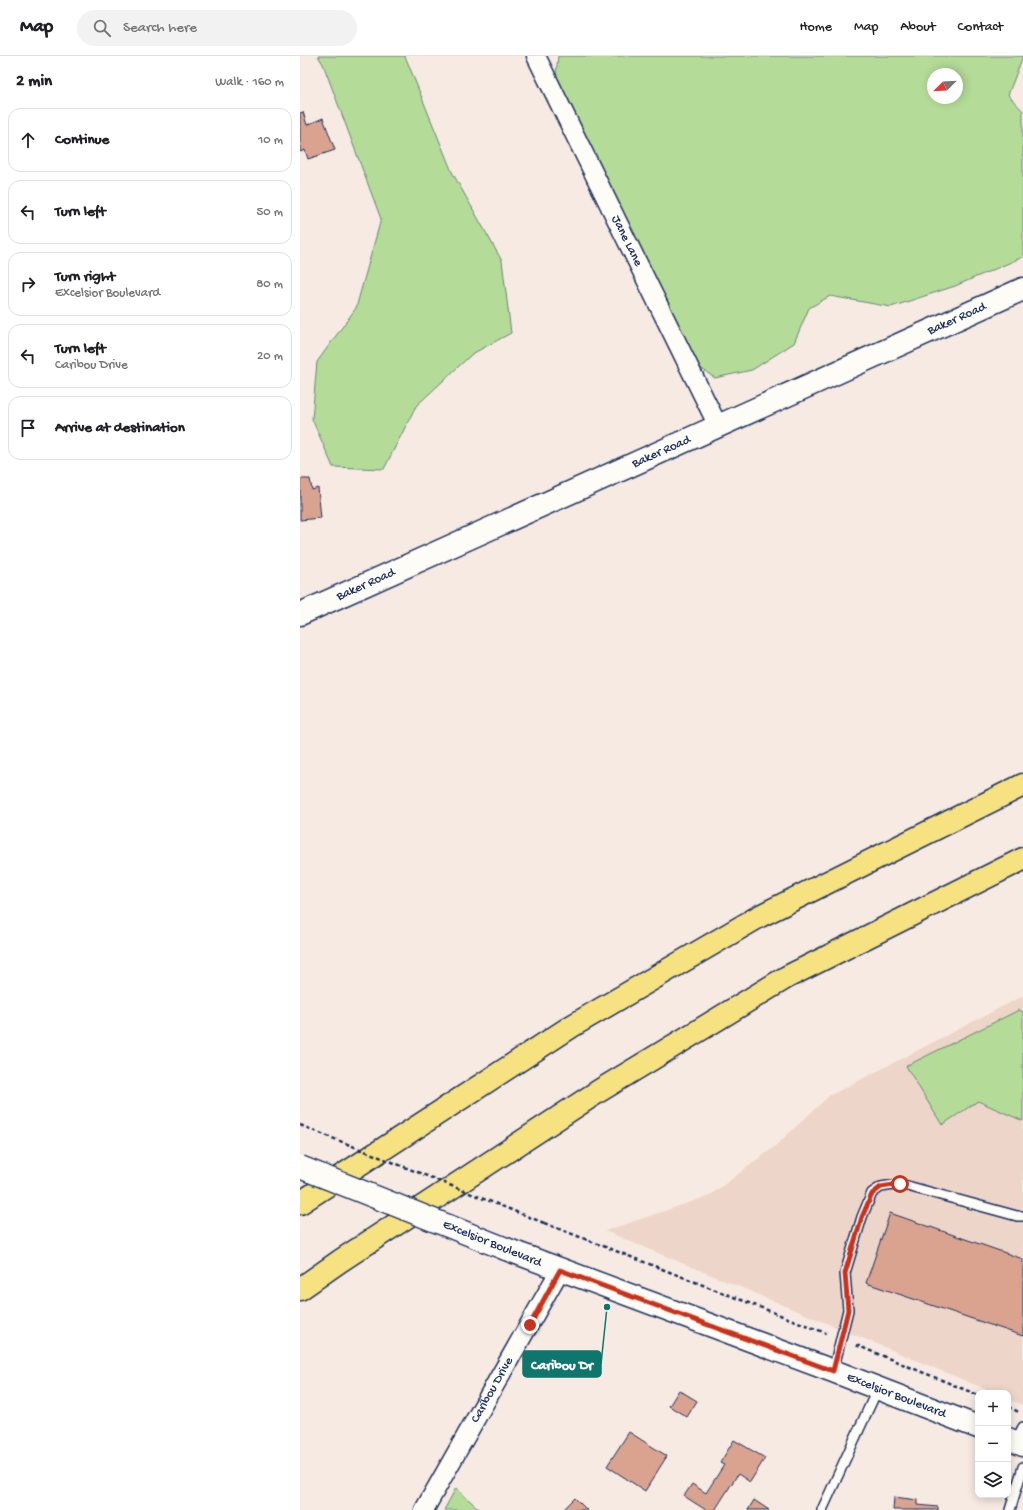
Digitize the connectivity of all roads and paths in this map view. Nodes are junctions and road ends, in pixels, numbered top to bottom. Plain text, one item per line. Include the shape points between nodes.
1 (536, 56) edge
2 (1023, 289) edge
3 (718, 426) junction
4 (300, 614) edge
5 (1023, 785) edge
6 (1023, 859) edge
7 (300, 1125) edge
8 (300, 1167) edge
9 (300, 1203) edge
10 (1023, 1216) edge
11 (560, 1270) junction
12 (300, 1289) edge
13 (841, 1339) junction
14 (833, 1371) junction
15 (878, 1388) junction
16 (975, 1394) edge
17 (1011, 1408) edge
18 (1023, 1414) edge
19 (975, 1426) edge
20 (1023, 1467) edge
21 (424, 1510) edge
22 (822, 1510) edge
23 (1010, 1510) edge

1 - 3 street, Jane Lane
2 - 3 street, Baker Road
3 - 4 street, Baker Road
5 - 9 highway via 760,916 572,1026
6 - 12 highway via 787,977 599,1091 346,1256
7 - 13 path, bridge
8 - 11 street, Excelsior Boulevard, bridge
10 - 13 lane via 900,1184 876,1190 862,1217 845,1273 848,1310
11 - 14 street, Excelsior Boulevard
11 - 21 street, Caribou Drive
13 - 14 lane
13 - 16 path
14 - 15 street, Excelsior Boulevard
15 - 19 street, Excelsior Boulevard
15 - 22 lane
17 - 18 path
20 - 23 lane

